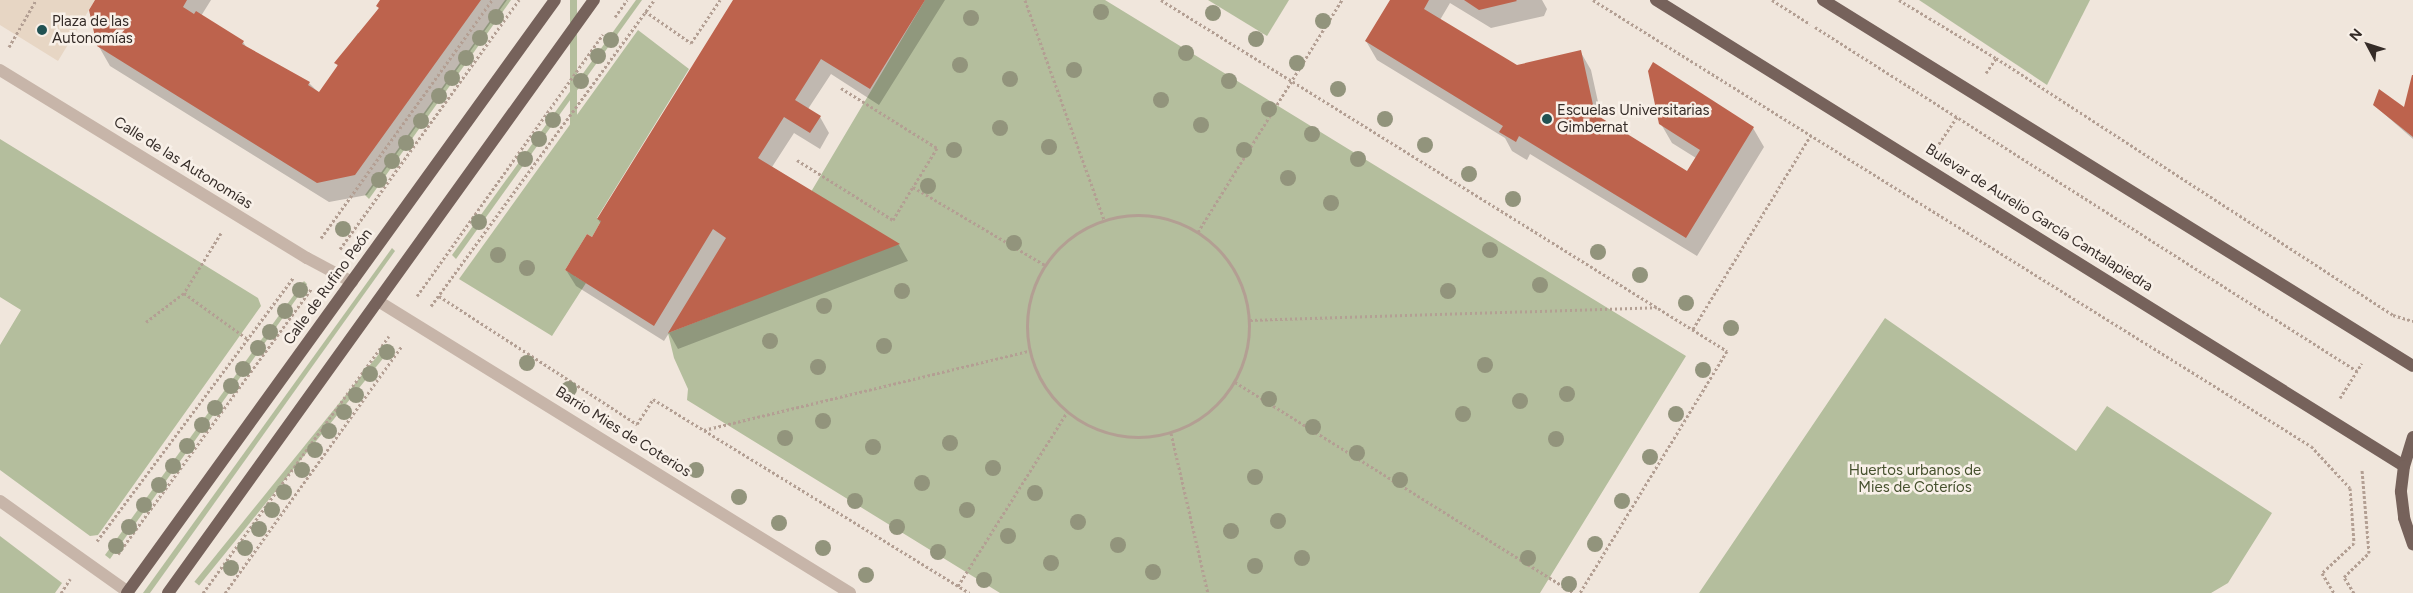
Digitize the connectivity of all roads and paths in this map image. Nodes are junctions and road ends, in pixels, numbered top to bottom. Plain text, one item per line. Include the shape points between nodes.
1 (36, 0) edge
2 (492, 0) edge
3 (519, 0) edge
4 (555, 0) edge
5 (594, 0) edge
6 (627, 0) edge
7 (654, 0) edge
8 (720, 0) edge
9 (1025, 0) edge
10 (1161, 0) edge
11 (1342, 0) edge
12 (1593, 0) edge
13 (1656, 0) edge
14 (1772, 0) edge
15 (1823, 0) edge
16 (1899, 0) edge
17 (645, 11) junction
18 (610, 24) dead end
19 (604, 33) dead end
20 (4, 56) dead end
21 (1996, 58) junction
22 (0, 70) edge
23 (1292, 81) junction
24 (841, 88) dead end
25 (1972, 93) junction
26 (1957, 117) junction
27 (1812, 135) junction
28 (797, 160) dead end
29 (1925, 166) junction
30 (913, 187) junction
31 (232, 213) junction
32 (1104, 220) junction
33 (1198, 232) junction
34 (337, 252) dead end
35 (307, 258) junction
36 (1045, 265) junction
37 (352, 282) junction
38 (315, 284) dead end
39 (184, 293) junction
40 (439, 296) junction
41 (378, 301) junction
42 (413, 302) dead end
43 (1657, 307) junction
44 (1250, 320) junction
45 (2413, 321) edge
46 (146, 322) dead end
47 (417, 325) junction
48 (1692, 329) junction
49 (389, 336) dead end
50 (249, 340) junction
51 (1029, 351) junction
52 (2413, 366) edge
53 (1235, 382) junction
54 (1067, 412) junction
55 (704, 430) junction
56 (2351, 432) junction
57 (1170, 433) junction
58 (2413, 437) edge
59 (2357, 463) dead end
60 (2404, 466) junction
61 (0, 500) edge
62 (2413, 544) edge
63 (83, 560) junction
64 (112, 562) dead end
65 (958, 586) junction
66 (128, 592) edge
67 (61, 593) edge
68 (168, 593) edge
69 (203, 593) edge
70 (225, 593) edge
71 (850, 593) edge
72 (969, 593) edge
73 (1208, 593) edge
74 (1574, 593) edge
75 (1580, 593) edge
76 (2334, 593) edge
77 (2354, 593) edge

1 - 20 path
2 - 35 path
3 - 34 path
4 - 37 main road, Calle de Rufino Peón
5 - 41 main road
6 - 18 path
7 - 17 path
8 - 17 path via 691,43
9 - 32 path
10 - 23 path
11 - 23 path
12 - 27 path
13 - 29 main road, Bulevar de Aurelio García Cantalapiedra
14 - 26 path
15 - 25 main road
16 - 21 path
17 - 40 path
19 - 42 path
21 - 25 path
21 - 45 path via 2393,315
22 - 31 street, Calle de las Autonomías
23 - 33 path
23 - 43 path
24 - 30 path via 937,148
25 - 26 path
25 - 52 main road
26 - 29 path
26 - 56 path via 2358,371 2338,400 2360,414
27 - 48 path
27 - 76 path via 2310,446 2350,488 2354,543 2322,573
28 - 30 path via 894,220
29 - 56 main road, Bulevar de Aurelio García Cantalapiedra
30 - 36 path
31 - 35 street, Calle de las Autonomías
31 - 39 path
32 - 33 path via 1152,215 1176,221
32 - 36 path via 1070,237
33 - 44 path via 1215,244 1240,279
35 - 37 street, Calle de las Autonomías
35 - 50 path
36 - 51 path via 1028,306
37 - 66 main road, Calle de Rufino Peón
38 - 64 path
39 - 46 path
39 - 50 path
40 - 47 path
40 - 55 path via 637,424 653,399
41 - 47 street, Barrio Mies de Coterios
41 - 68 main road
43 - 44 path
43 - 48 path
44 - 53 path via 1247,352
47 - 70 path
47 - 71 street, Barrio Mies de Coterios
48 - 75 path via 1727,351
49 - 69 path
50 - 63 path
51 - 54 path via 1043,385
51 - 55 path
53 - 57 path via 1207,414
53 - 74 path
54 - 57 path via 1085,425 1127,437
54 - 65 path
55 - 65 path
56 - 60 main road, Bulevar de Aurelio García Cantalapiedra
57 - 73 path
58 - 60 main road
59 - 77 path via 2362,468 2369,553 2344,577
60 - 62 main road via 2404,518
61 - 63 street
63 - 66 street
63 - 67 path
65 - 72 path

